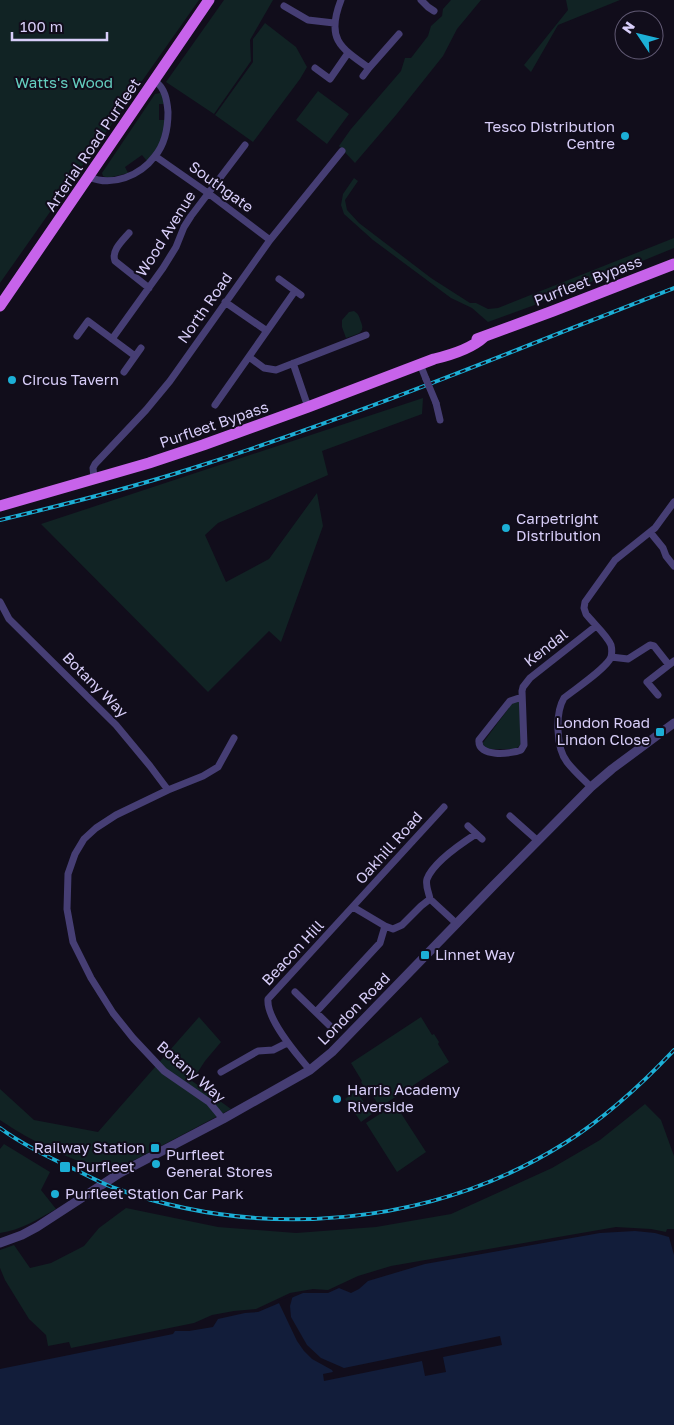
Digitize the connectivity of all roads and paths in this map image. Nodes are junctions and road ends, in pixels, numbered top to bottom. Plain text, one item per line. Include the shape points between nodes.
1 (209, 0) edge
2 (341, 0) edge
3 (421, 0) edge
4 (284, 6) dead end
5 (434, 11) dead end
6 (334, 23) junction
7 (399, 34) dead end
8 (348, 53) junction
9 (315, 68) dead end
10 (369, 68) junction
11 (363, 76) dead end
12 (155, 81) junction
13 (245, 145) dead end
14 (342, 151) dead end
15 (155, 156) junction
16 (89, 177) junction
17 (208, 193) junction
18 (128, 233) dead end
19 (270, 240) junction
20 (674, 264) edge
21 (279, 279) dead end
22 (149, 288) junction
23 (225, 302) junction
24 (0, 306) edge
25 (267, 331) junction
26 (366, 335) dead end
27 (77, 336) dead end
28 (112, 339) junction
29 (141, 348) dead end
30 (135, 356) junction
31 (249, 357) junction
32 (293, 363) junction
33 (420, 364) junction
34 (124, 372) dead end
35 (215, 405) dead end
36 (308, 407) junction
37 (440, 420) dead end
38 (94, 478) junction
39 (674, 502) edge
40 (0, 506) edge
41 (650, 532) junction
42 (674, 566) edge
43 (0, 602) edge
44 (596, 626) junction
45 (611, 657) junction
46 (672, 663) edge
47 (658, 695) dead end
48 (522, 697) junction
49 (674, 723) edge
50 (234, 738) dead end
51 (591, 787) junction
52 (168, 790) junction
53 (444, 807) dead end
54 (510, 816) dead end
55 (468, 826) dead end
56 (538, 841) junction
57 (430, 898) junction
58 (354, 907) junction
59 (457, 924) junction
60 (385, 926) junction
61 (295, 992) dead end
62 (316, 1012) junction
63 (330, 1026) dead end
64 (287, 1043) junction
65 (310, 1070) junction
66 (222, 1072) dead end
67 (223, 1119) junction
68 (0, 1243) edge

1 - 12 main road, Arterial Road Purfleet
2 - 6 street
3 - 5 street
4 - 6 street via 308,20
6 - 8 street via 341,47
7 - 10 street
8 - 9 street via 330,79
8 - 10 street
10 - 11 street
12 - 15 street via 163,90 168,117 164,138
12 - 16 main road, Arterial Road Purfleet
13 - 17 street, Wood Avenue
14 - 19 street, North Road
15 - 16 street via 145,167 125,178 103,181
15 - 17 street, Southgate
16 - 24 main road, Arterial Road Purfleet
17 - 19 street, Southgate
17 - 22 street, Wood Avenue
18 - 22 street via 113,254 114,261
19 - 23 street, North Road
20 - 33 main road, Purfleet Bypass via 467,342
21 - 25 street via 298,293
22 - 28 street, Wood Avenue
23 - 25 street
23 - 38 street, North Road via 170,381 93,468
25 - 31 street
26 - 32 street
27 - 28 street via 88,321
28 - 30 street
29 - 30 street
30 - 34 street
31 - 32 street via 264,368 276,370
31 - 35 street
32 - 36 street
33 - 36 main road, Purfleet Bypass
33 - 37 street, bridge
36 - 38 main road, Purfleet Bypass via 149,463
38 - 40 main road, Purfleet Bypass
39 - 41 street
41 - 42 street
41 - 44 street via 618,557 584,602 586,614
43 - 52 street, Botany Way via 9,618 122,731
44 - 45 street via 610,644
44 - 48 street, Kendal via 530,678 523,687
45 - 46 street via 628,658 650,645
45 - 51 street via 560,704 558,733 566,761
46 - 47 street via 647,682
48 - 48 street, Kendal via 524,745 521,750 482,750 479,743 484,734 510,701
49 - 51 street, London Road
50 - 52 street, Botany Way via 218,767
51 - 56 street, London Road
52 - 67 street, Botany Way via 116,815 84,839 68,874 67,909 73,942 113,1013 164,1071 209,1102
53 - 58 street, Oakhill Road
54 - 56 street
55 - 57 street via 479,836 449,853 432,870 427,880
56 - 59 street, London Road
57 - 59 street
57 - 60 street via 402,925
58 - 60 street
58 - 64 street, Beacon Hill via 268,999 268,1006
59 - 65 street, London Road via 332,1052
60 - 62 street via 380,943
61 - 62 street
62 - 63 street
64 - 65 street, Beacon Hill
64 - 66 street via 272,1050 258,1051
65 - 67 street, London Road
67 - 68 street, London Road via 120,1173 37,1227

